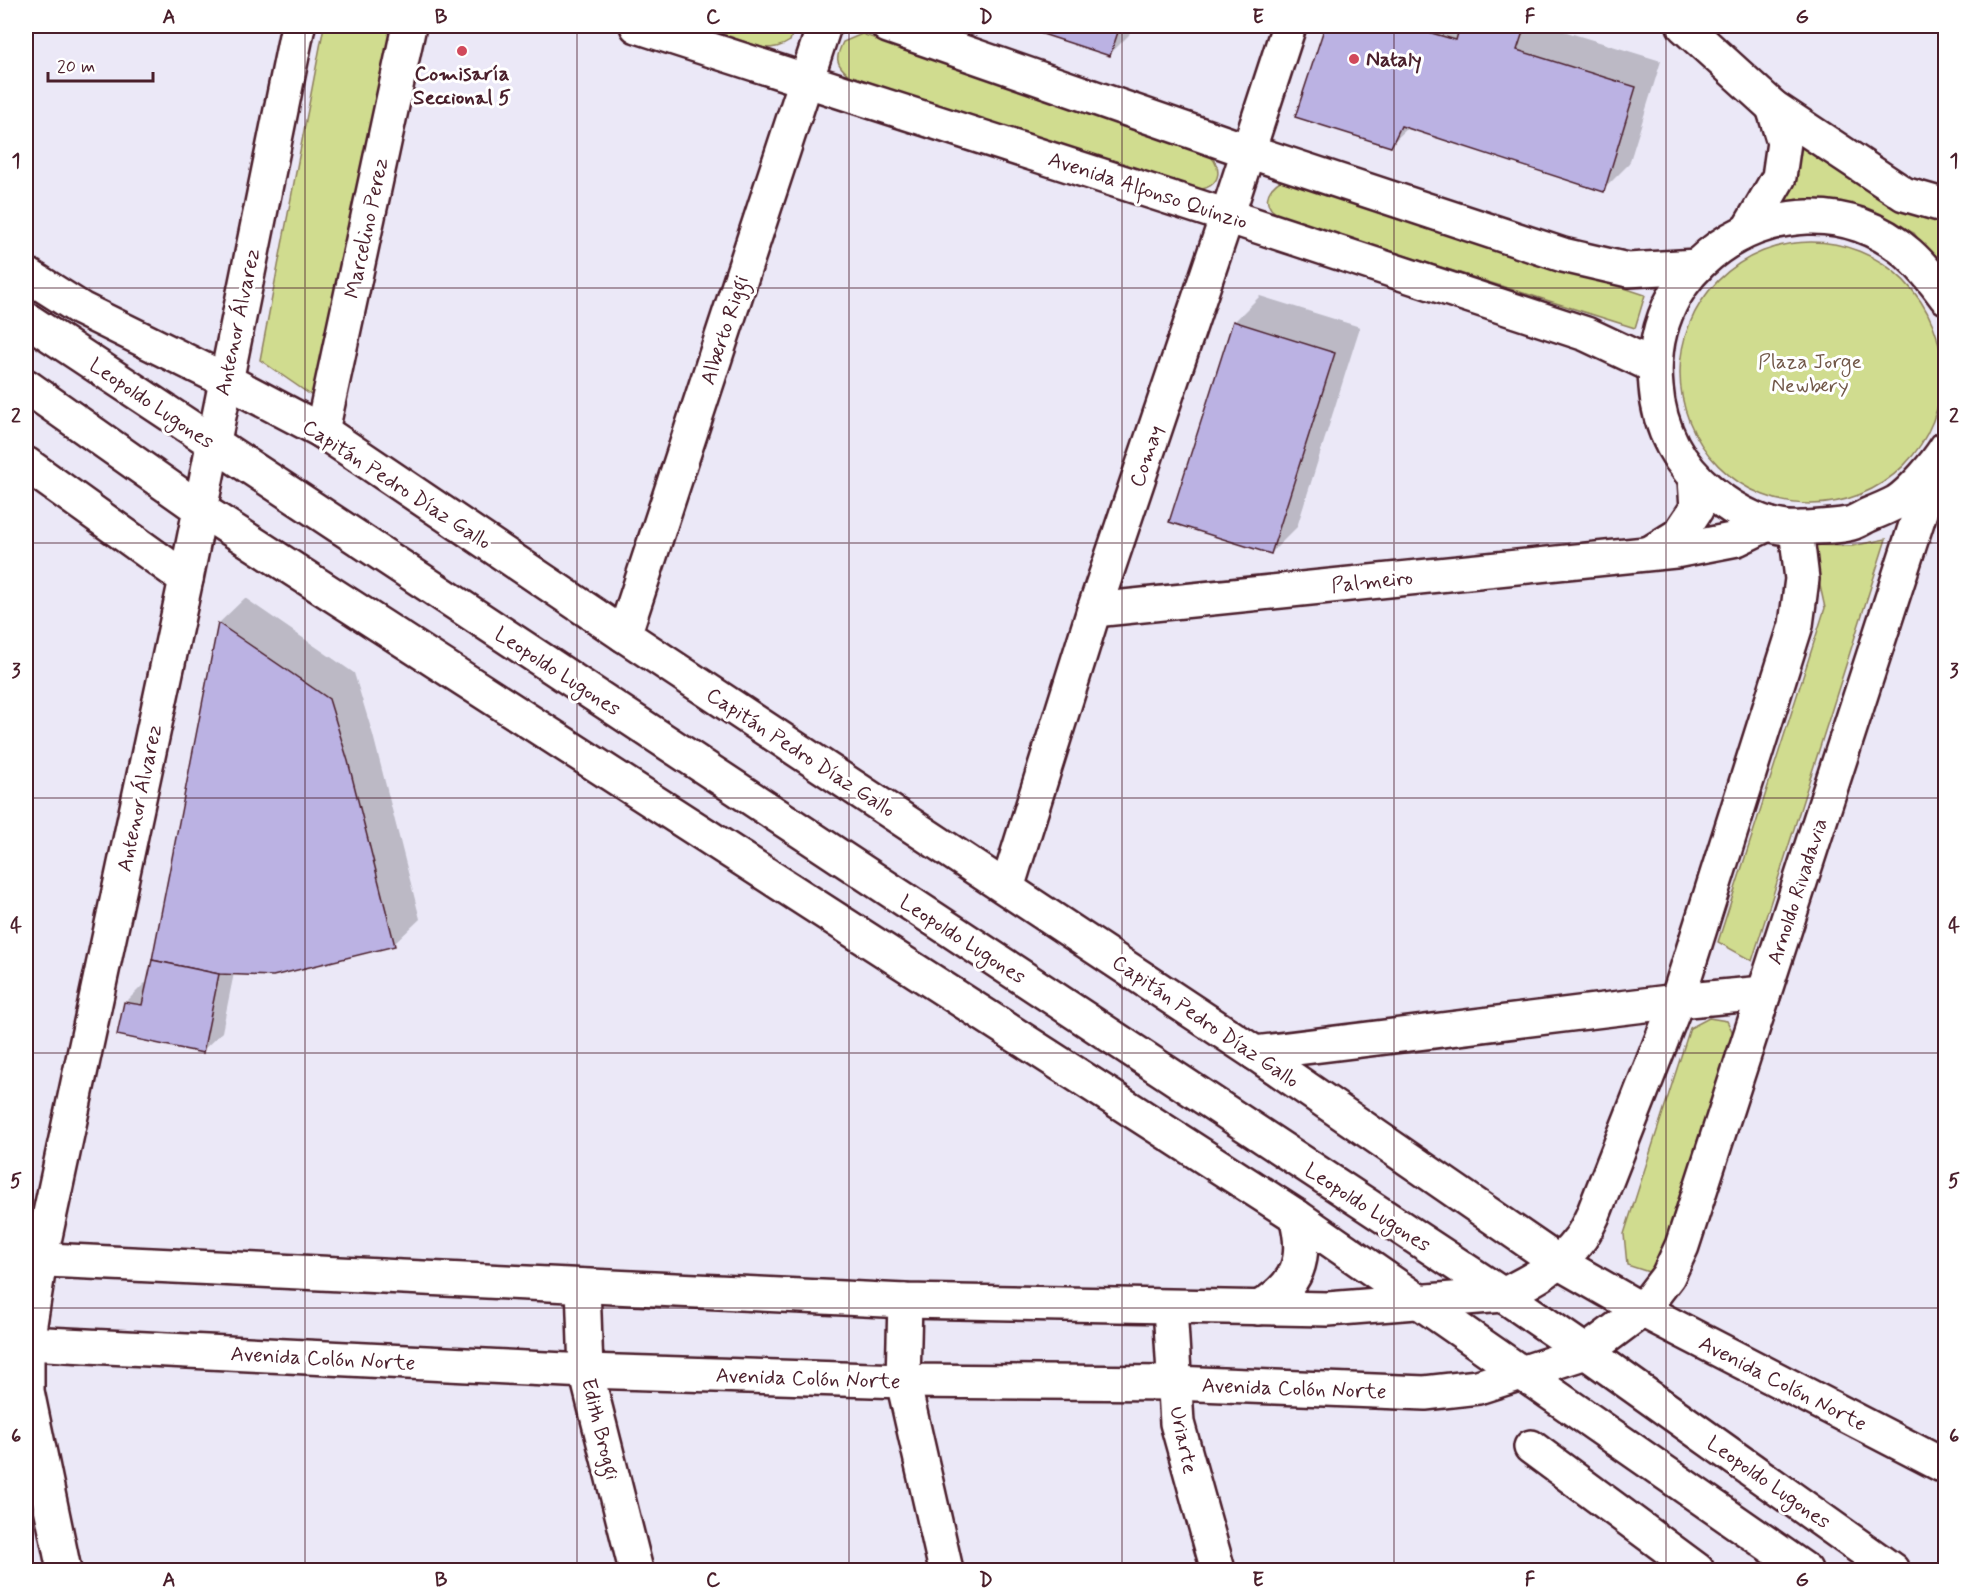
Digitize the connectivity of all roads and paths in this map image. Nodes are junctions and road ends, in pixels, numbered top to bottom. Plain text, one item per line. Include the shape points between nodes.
1 (298, 26) edge
2 (409, 26) edge
3 (637, 26) edge
4 (824, 26) edge
5 (888, 26) edge
6 (1289, 26) edge
7 (1684, 26) edge
8 (807, 81) junction
9 (1773, 107) junction
10 (1248, 151) junction
11 (1946, 206) edge
12 (1227, 216) junction
13 (1748, 230) junction
14 (1697, 266) junction
15 (26, 274) edge
16 (1946, 297) edge
17 (26, 319) edge
18 (1654, 366) junction
19 (225, 380) junction
20 (26, 386) edge
21 (322, 431) junction
22 (213, 443) junction
23 (1941, 456) edge
24 (26, 464) edge
25 (1695, 479) junction
26 (200, 509) junction
27 (1782, 526) junction
28 (1650, 553) junction
29 (186, 579) junction
30 (1094, 610) junction
31 (624, 635) junction
32 (1007, 888) junction
33 (1764, 993) junction
34 (1677, 1001) junction
35 (1255, 1053) junction
36 (1296, 1216) junction
37 (33, 1259) edge
38 (1558, 1262) junction
39 (583, 1286) junction
40 (1503, 1295) junction
41 (905, 1301) junction
42 (1419, 1303) junction
43 (1170, 1307) junction
44 (1259, 1308) junction
45 (1642, 1310) junction
46 (26, 1343) edge
47 (1586, 1352) junction
48 (586, 1371) junction
49 (1522, 1374) junction
50 (903, 1381) junction
51 (1174, 1383) junction
52 (1531, 1447) dead end
53 (1946, 1467) edge
54 (64, 1570) edge
55 (636, 1570) edge
56 (946, 1570) edge
57 (1218, 1570) edge
58 (1697, 1570) edge
59 (1805, 1570) edge
60 (1893, 1570) edge

1 - 19 street, Antenor Álvarez
2 - 21 street, Marcelino Perez
3 - 8 street, Avenida Alfonso Quinzio
4 - 8 street, Alberto Riggi
5 - 10 street
6 - 10 street, Comay
7 - 9 street
8 - 12 street, Avenida Alfonso Quinzio
8 - 31 street, Alberto Riggi
9 - 11 street via 1904,194
9 - 13 street via 1784,142 1779,177
10 - 12 street, Comay
10 - 14 street via 1563,255 1628,270
12 - 18 street, Avenida Alfonso Quinzio via 1586,334
12 - 30 street, Comay
13 - 14 street via 1721,245
13 - 16 street via 1784,219 1822,218 1860,225 1893,242 1923,266
14 - 18 street via 1675,296 1661,330
15 - 19 street, Capitán Pedro Díaz Gallo via 81,309
17 - 22 street, Leopoldo Lugones
18 - 25 street via 1658,407 1672,446
19 - 21 street, Capitán Pedro Díaz Gallo
19 - 22 street, Antenor Álvarez
20 - 26 street
21 - 31 street, Capitán Pedro Díaz Gallo
22 - 26 street, Antenor Álvarez
22 - 40 street, Leopoldo Lugones
23 - 27 street via 1898,501 1850,524
23 - 33 street, Arnoldo Rivadavia
24 - 29 street
25 - 27 street via 1729,507
25 - 28 street, Palmeiro via 1697,508 1679,535
26 - 29 street, Antenor Álvarez
26 - 36 street
27 - 28 street, Palmeiro via 1737,539
27 - 34 street via 1802,579 1796,626
28 - 30 street, Palmeiro
29 - 37 street, Antenor Álvarez
30 - 32 street, Comay
31 - 32 street, Capitán Pedro Díaz Gallo
32 - 35 street, Capitán Pedro Díaz Gallo
33 - 34 street
33 - 45 street, Arnoldo Rivadavia via 1682,1246 1668,1276
34 - 35 street
34 - 38 street via 1593,1215 1580,1240
35 - 38 street, Capitán Pedro Díaz Gallo
36 - 42 street
36 - 44 street via 1302,1238 1300,1260 1292,1280 1278,1297
37 - 39 street
37 - 46 street, Antenor Álvarez
38 - 40 street
38 - 45 street, Avenida Colón Norte
39 - 41 street
39 - 48 street, Edith Broggi
40 - 42 street
40 - 47 street, Leopoldo Lugones
41 - 43 street
41 - 50 street
42 - 44 street via 1329,1309
42 - 49 street
43 - 44 street
43 - 51 street, Uriarte
45 - 47 street, Arnoldo Rivadavia
45 - 53 street, Avenida Colón Norte
46 - 48 street, Avenida Colón Norte
46 - 54 street, Antenor Álvarez via 27,1391
47 - 49 street, Avenida Colón Norte
47 - 60 street, Leopoldo Lugones
48 - 50 street, Avenida Colón Norte
48 - 55 street, Edith Broggi
49 - 51 street, Avenida Colón Norte via 1478,1387 1425,1393
49 - 59 street
50 - 51 street, Avenida Colón Norte
50 - 56 street
51 - 57 street, Uriarte via 1177,1423
52 - 58 street

